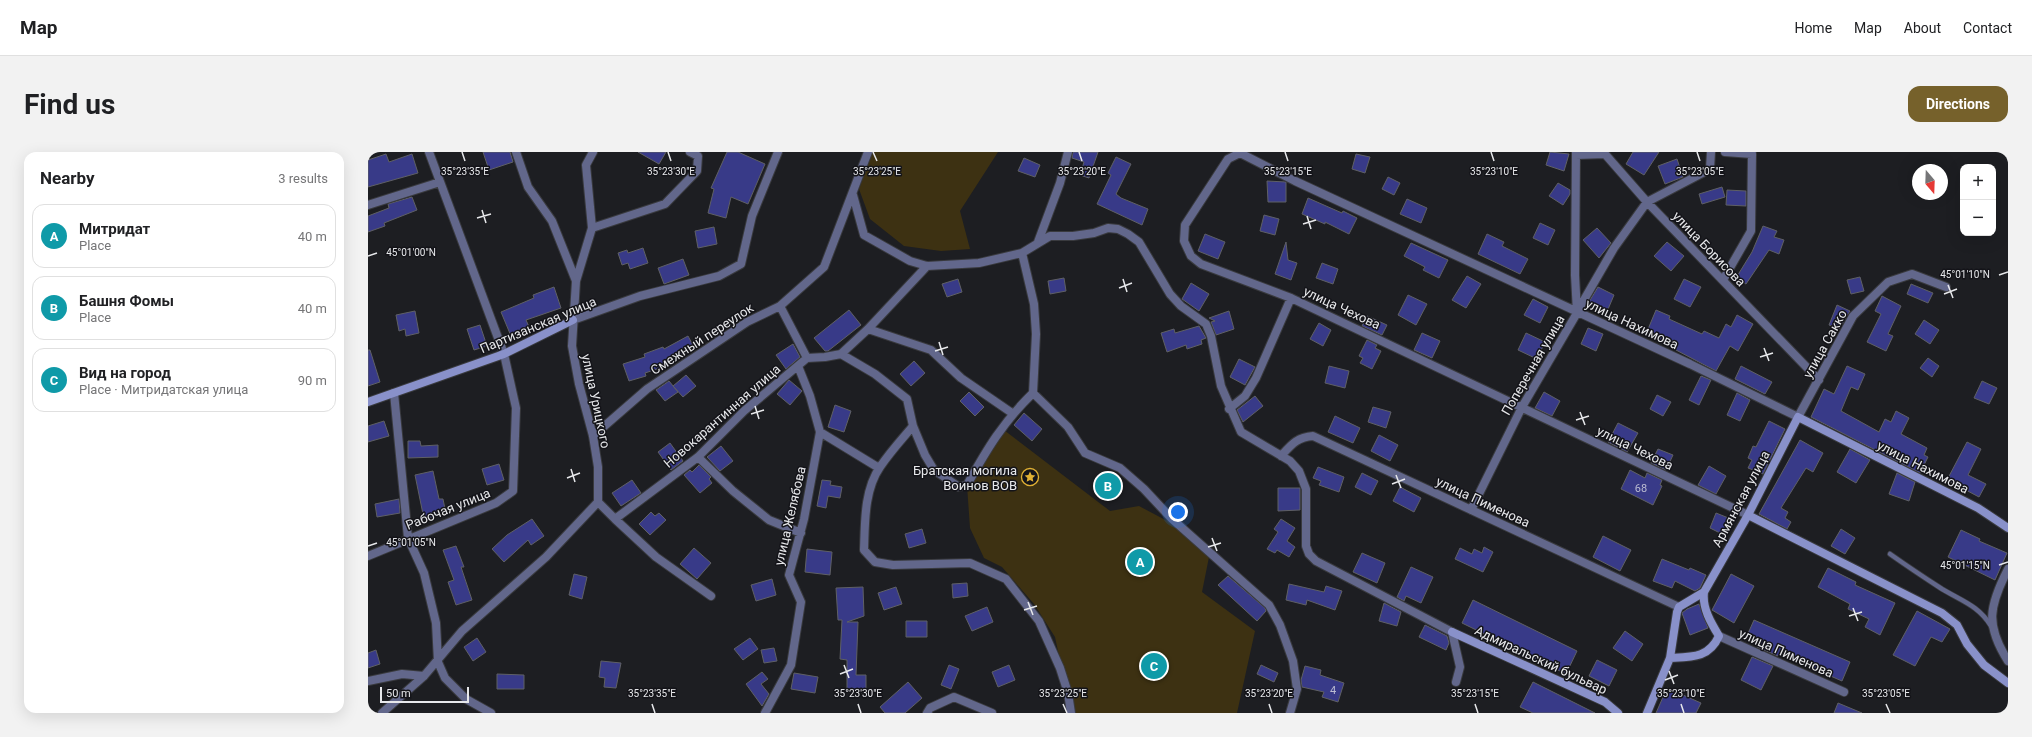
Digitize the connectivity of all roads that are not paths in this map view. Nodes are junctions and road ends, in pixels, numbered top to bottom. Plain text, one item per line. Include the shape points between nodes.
1 (429, 152) edge
2 (516, 152) edge
3 (593, 152) edge
4 (690, 152) edge
5 (778, 152) edge
6 (868, 152) edge
7 (1068, 152) edge
8 (1711, 152) edge
9 (1725, 152) edge
10 (1240, 153) edge
11 (1576, 153) edge
12 (440, 182) junction
13 (853, 195) junction
14 (1647, 202) junction
15 (368, 205) edge
16 (592, 228) junction
17 (1038, 242) junction
18 (1022, 253) junction
19 (927, 266) junction
20 (1723, 280) junction
21 (576, 281) junction
22 (1946, 287) dead end
23 (1291, 298) junction
24 (780, 306) junction
25 (1577, 312) junction
26 (573, 320) junction
27 (868, 329) junction
28 (504, 354) junction
29 (841, 354) junction
30 (807, 358) junction
31 (798, 366) junction
32 (1819, 380) junction
33 (1033, 393) junction
34 (394, 394) junction
35 (368, 402) edge
36 (1522, 407) junction
37 (1229, 409) junction
38 (1012, 413) junction
39 (1798, 417) junction
40 (913, 426) junction
41 (820, 432) junction
42 (593, 436) junction
43 (1281, 456) junction
44 (698, 457) junction
45 (879, 468) junction
46 (598, 502) junction
47 (1471, 510) junction
48 (1748, 515) junction
49 (615, 519) junction
50 (2008, 528) edge
51 (800, 532) junction
52 (408, 538) junction
53 (1890, 554) dead end
54 (368, 556) edge
55 (2008, 569) edge
56 (1704, 592) junction
57 (711, 596) dead end
58 (1679, 607) junction
59 (1992, 628) junction
60 (1452, 632) junction
61 (1719, 636) junction
62 (1670, 658) junction
63 (2008, 661) edge
64 (438, 662) junction
65 (424, 676) junction
66 (368, 681) edge
67 (1456, 682) dead end
68 (2008, 683) edge
69 (1844, 692) dead end
70 (382, 713) edge
71 (491, 713) edge
72 (765, 713) edge
73 (927, 713) edge
74 (992, 713) edge
75 (1071, 713) edge
76 (1290, 713) edge
77 (1618, 713) edge
78 (1647, 713) edge

1 - 12 street
2 - 21 street, улица Урицкого via 528,186 552,221
3 - 16 street via 586,165
4 - 16 street via 698,156 697,171 665,204
5 - 26 street, Партизанская улица via 752,216 740,264 719,276 640,296
6 - 13 street, Смежный переулок
7 - 17 street via 1060,183
8 - 14 street via 1710,169
9 - 20 street via 1752,154 1751,231
10 - 23 street, улица Чехова via 1228,159 1185,225 1184,241 1191,256 1201,264
10 - 25 street, улица Нахимова
11 - 14 street, улица Борисова via 1605,154
11 - 25 street, Поперечная улица
12 - 15 street
12 - 28 street
13 - 19 street via 864,235 910,261
13 - 24 street, Смежный переулок via 824,267
14 - 20 street, улица Борисова
14 - 25 street via 1614,248
16 - 21 street
17 - 18 street
17 - 37 street via 1050,236 1080,235 1108,228 1118,229 1139,242 1170,294 1181,306 1206,324
18 - 19 street via 979,263
18 - 33 street via 1034,304 1036,341
19 - 27 street
20 - 32 street, улица Борисова
21 - 26 street, улица Урицкого
22 - 32 street, улица Сакко via 1912,274 1888,282 1853,316
23 - 36 street, улица Чехова
23 - 37 street via 1256,378 1245,396
24 - 30 street
24 - 42 street, Смежный переулок via 747,322 647,389
25 - 36 street, Поперечная улица
25 - 39 street, улица Нахимова
26 - 28 street, Партизанская улица
26 - 42 street, улица Урицкого via 572,346
27 - 29 street
27 - 38 street via 931,350 960,378
28 - 34 street, Партизанская улица
28 - 52 street, Рабочая улица via 516,408 513,491 496,503
29 - 30 street
29 - 40 street via 875,374 907,399
30 - 31 street, Новокарантинная улица
31 - 41 street, улица Желябова
31 - 44 street, Новокарантинная улица via 744,411
32 - 39 street, улица Сакко
33 - 38 street
33 - 76 street via 1068,427 1085,453 1120,468 1172,519 1268,605 1280,624 1293,661 1297,689
34 - 35 street, Партизанская улица
34 - 52 street
36 - 47 street, Поперечная улица
36 - 48 street, улица Чехова
37 - 43 street via 1241,432
38 - 40 street via 989,445 967,485 959,487 934,470
39 - 48 street, Армянская улица
39 - 50 street, улица Нахимова via 1978,508
40 - 45 street
41 - 45 street
41 - 51 street, улица Желябова
42 - 46 street, улица Урицкого via 598,467
43 - 47 street, улица Пименова via 1302,436 1313,436
43 - 60 street via 1299,471 1306,489 1306,546 1309,554 1316,561
44 - 49 street, Новокарантинная улица
44 - 51 street via 733,491 769,520
45 - 75 street via 865,516 864,550 875,562 893,565 970,563 1006,580 1040,621 1060,668
46 - 49 street
46 - 64 street via 546,557 462,631
47 - 58 street, улица Пименова
48 - 56 street, Армянская улица
48 - 68 street, улица Чехова via 1942,613 1957,625 1967,644 1984,664
49 - 57 street via 656,556
51 - 72 street, улица Желябова via 789,575 802,602 791,665
52 - 54 street, Рабочая улица
52 - 64 street via 424,573 436,623
53 - 59 lane via 1974,606 1984,615
55 - 59 street via 1992,611
56 - 58 street, Армянская улица via 1688,604
56 - 61 street via 1703,601
58 - 62 street
59 - 63 street
60 - 67 street via 1460,668
60 - 77 street, Адмиральский бульвар via 1606,702
61 - 62 street via 1714,647 1697,656
61 - 69 street, улица Пименова
62 - 78 street
64 - 65 street
64 - 71 street via 445,678 466,699
65 - 66 street via 402,674
65 - 70 street
73 - 74 street via 930,708 954,697

